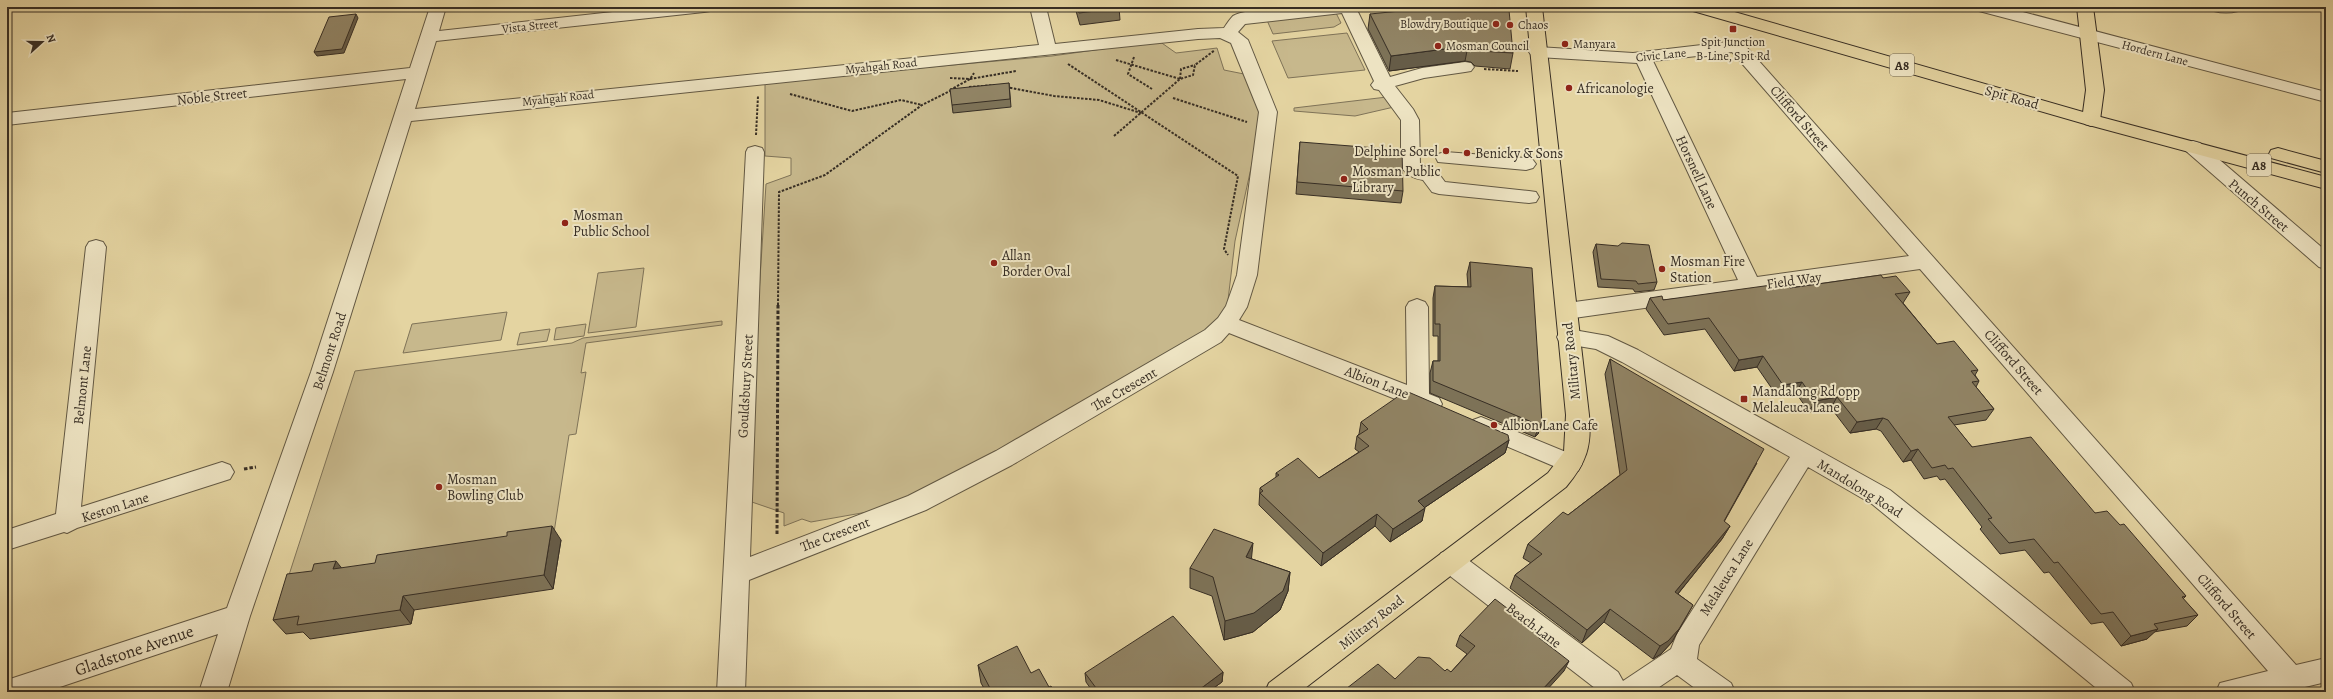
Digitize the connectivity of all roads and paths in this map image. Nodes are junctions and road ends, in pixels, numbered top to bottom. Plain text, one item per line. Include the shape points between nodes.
1 (438, 7) edge
2 (704, 7) edge
3 (1038, 7) edge
4 (1347, 7) edge
5 (1351, 7) edge
6 (1534, 7) edge
7 (1699, 7) edge
8 (1747, 7) edge
9 (1985, 7) edge
10 (2085, 7) edge
11 (2220, 7) edge
12 (2232, 7) edge
13 (2087, 35) junction
14 (428, 38) junction
15 (1132, 41) junction
16 (1224, 41) junction
17 (1736, 46) joint
18 (1048, 49) junction
19 (1538, 52) junction
20 (1643, 58) junction
21 (1066, 62) dead end
22 (1195, 65) junction
23 (1465, 67) joint
24 (1518, 71) dead end
25 (417, 72) junction
26 (1180, 79) junction
27 (758, 80) junction
28 (1382, 82) junction
29 (1152, 89) dead end
30 (784, 91) dead end
31 (2326, 97) edge
32 (1173, 98) dead end
33 (922, 105) junction
34 (1141, 112) junction
35 (2092, 112) junction
36 (403, 116) junction
37 (7, 119) edge
38 (1266, 127) junction
39 (1114, 136) dead end
40 (2193, 148) junction
41 (755, 152) joint
42 (1445, 158) dead end
43 (1526, 164) dead end
44 (2326, 167) edge
45 (2326, 183) edge
46 (1529, 197) dead end
47 (96, 247) dead end
48 (1926, 261) junction
49 (1233, 262) dead end
50 (2326, 262) edge
51 (1751, 286) junction
52 (1417, 307) dead end
53 (1567, 311) junction
54 (1226, 323) junction
55 (1568, 337) junction
56 (1418, 399) junction
57 (1804, 454) junction
58 (1570, 464) junction
59 (222, 472) dead end
60 (67, 523) junction
61 (784, 532) dead end
62 (7, 540) edge
63 (1450, 561) junction
64 (736, 573) junction
65 (238, 616) junction
66 (1682, 656) junction
67 (2326, 670) edge
68 (2291, 678) junction
69 (8, 692) edge
70 (214, 692) edge
71 (731, 692) edge
72 (1279, 692) edge
73 (1614, 692) edge
74 (1627, 692) edge
75 (1721, 692) edge
76 (2121, 692) edge
77 (2230, 692) edge

1 - 14 street, Belmont Road
2 - 14 street, Vista Street
3 - 18 street
4 - 5 street
4 - 16 street via 1239,20
4 - 28 street
6 - 19 main road, Military Road
7 - 35 main road, Spit Road / A8
8 - 35 main road, Spit Road / A8
9 - 13 street, Hordern Lane
10 - 13 main road
11 - 12 street
13 - 31 street, Hordern Lane
13 - 35 main road via 2095,90
14 - 25 street, Belmont Road
15 - 16 street, Myahgah Road via 1215,32
15 - 18 street, Myahgah Road
15 - 29 path via 1136,53 1128,74
16 - 22 path
16 - 38 street, The Crescent via 1235,36 1240,40 1268,112
17 - 20 street, Civic Lane
17 - 48 street, Clifford Street
18 - 27 street, Myahgah Road
19 - 20 street, Civic Lane
19 - 53 main road, Military Road
20 - 51 street, Horsnell Lane
21 - 34 path
22 - 26 path via 1193,75
22 - 26 path via 1181,69
23 - 24 path
23 - 28 street
25 - 36 street, Belmont Road
25 - 37 street, Noble Street
26 - 34 path
27 - 36 street, Myahgah Road
27 - 41 path
28 - 46 street via 1408,113 1410,167 1419,173 1429,174 1439,188
30 - 33 path via 852,111 901,100
32 - 38 path
33 - 34 path via 948,91 989,84 1054,96 1099,100
33 - 61 path via 825,175 779,192 777,534
34 - 39 path
34 - 49 path via 1238,176 1224,249
35 - 40 main road, Spit Road / A8
35 - 44 main road, Spit Road / A8
36 - 65 street, Belmont Road via 322,372
38 - 54 street, The Crescent via 1246,275 1236,306
40 - 45 main road, Spit Road / A8
40 - 50 street, Punch Street
41 - 64 street, Gouldsbury Street
42 - 43 street
47 - 60 street, Belmont Lane
48 - 51 street, Field Way
48 - 68 street, Clifford Street
51 - 53 street, Field Way
52 - 56 street
53 - 55 main road, Military Road
54 - 56 street, Albion Lane
54 - 64 street, The Crescent via 1214,336 1196,347 1004,458 924,499
55 - 57 street, Mandolong Road via 1600,342 1630,356
55 - 58 main road, Military Road via 1578,439 1576,453
56 - 58 street, Albion Lane
57 - 66 street, Melaleuca Lane via 1686,642
57 - 76 street, Mandolong Road via 1875,494 1904,514
58 - 63 main road, Military Road via 1557,480
59 - 60 street, Keston Lane
60 - 62 street, Keston Lane
63 - 72 main road, Military Road
63 - 73 street, Beach Lane via 1608,681
64 - 71 street, Gouldsbury Street
65 - 69 street, Gladstone Avenue
65 - 70 street, Belmont Road
66 - 74 street
66 - 75 street via 1686,666
67 - 68 street
68 - 77 street

